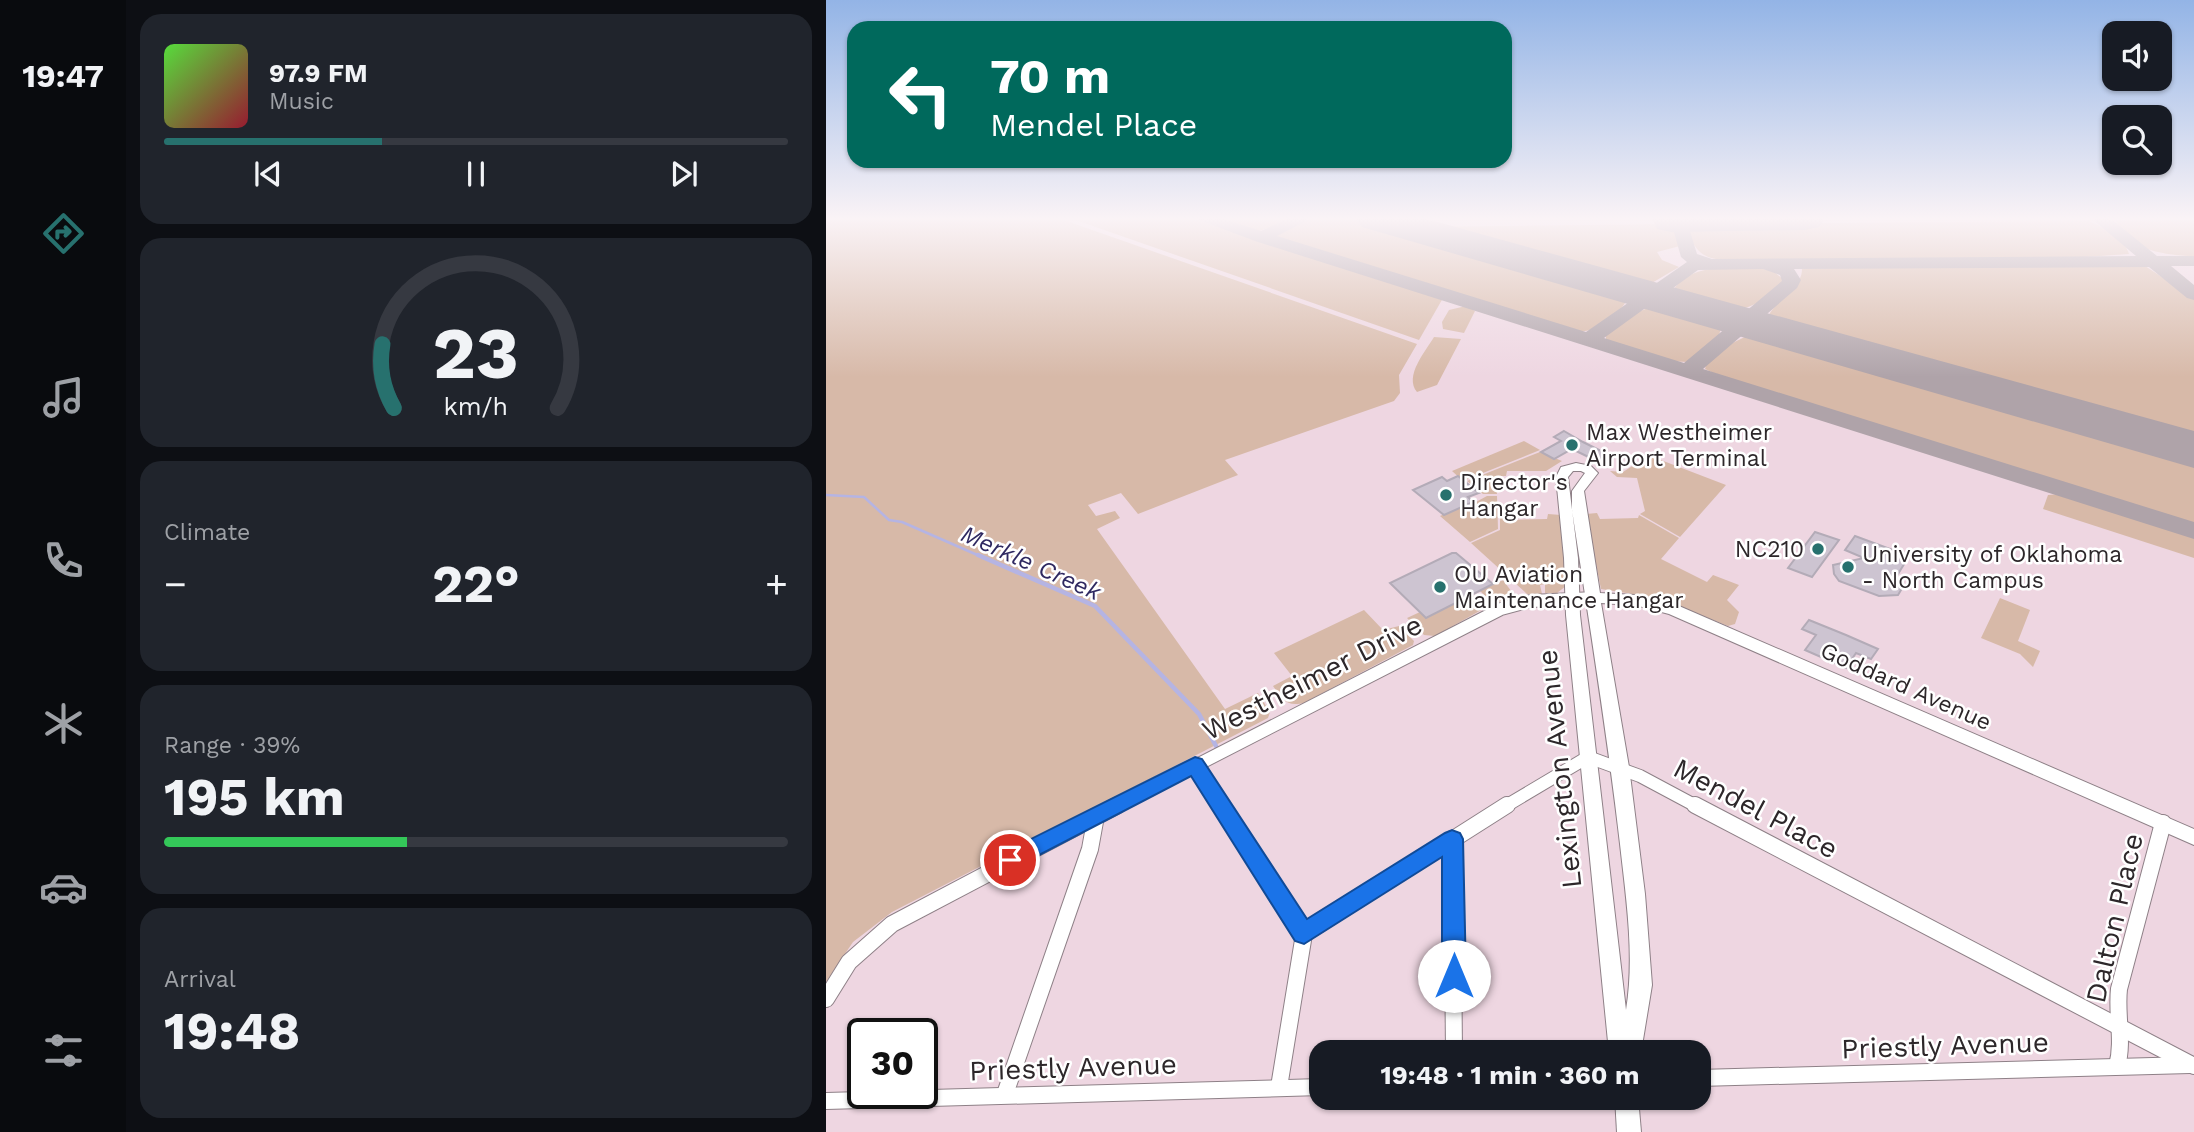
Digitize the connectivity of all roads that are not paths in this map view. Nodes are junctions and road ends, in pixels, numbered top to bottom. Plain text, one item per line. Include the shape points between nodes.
1 (1595, 598) junction
2 (1572, 599) junction
3 (1588, 757) junction
4 (1195, 765) junction
5 (1620, 767) junction
6 (1096, 816) junction
7 (2163, 823) junction
8 (2194, 837) edge
9 (1452, 839) junction
10 (1304, 934) junction
11 (826, 999) edge
12 (2118, 1028) junction
13 (1454, 1040) edge
14 (1619, 1040) edge
15 (1632, 1040) edge
16 (2117, 1066) junction
17 (2193, 1066) edge
18 (1711, 1078) edge
19 (1279, 1087) junction
20 (1309, 1087) edge
21 (1005, 1094) junction
22 (826, 1101) edge
23 (1627, 1110) edge
24 (1629, 1132) edge

1 - 2 street, Westheimer Drive
1 - 2 street, Lexington Avenue via 1578,494 1592,473 1577,467 1565,470 1562,477
1 - 5 street, Lexington Avenue
1 - 7 street, Goddard Avenue via 1635,600 1675,610
2 - 3 street, Lexington Avenue
2 - 4 street, Westheimer Drive via 1531,601 1501,609
3 - 5 street, Mendel Place
3 - 9 street
3 - 14 street, Lexington Avenue
4 - 6 street, Westheimer Drive
4 - 10 street
5 - 12 street, Mendel Place
5 - 15 street, Lexington Avenue via 1641,971
6 - 11 street, Westheimer Drive via 888,924 845,965
6 - 21 street via 1090,849
7 - 8 street, Goddard Avenue
7 - 12 street, Dalton Place via 2119,989
9 - 10 street
9 - 13 street
10 - 19 street
12 - 16 street, Dalton Place
12 - 17 street, Mendel Place
16 - 17 street, Priestly Avenue
16 - 18 street, Priestly Avenue
19 - 20 street, Priestly Avenue
19 - 21 street, Priestly Avenue
21 - 22 street, Priestly Avenue
23 - 24 street

